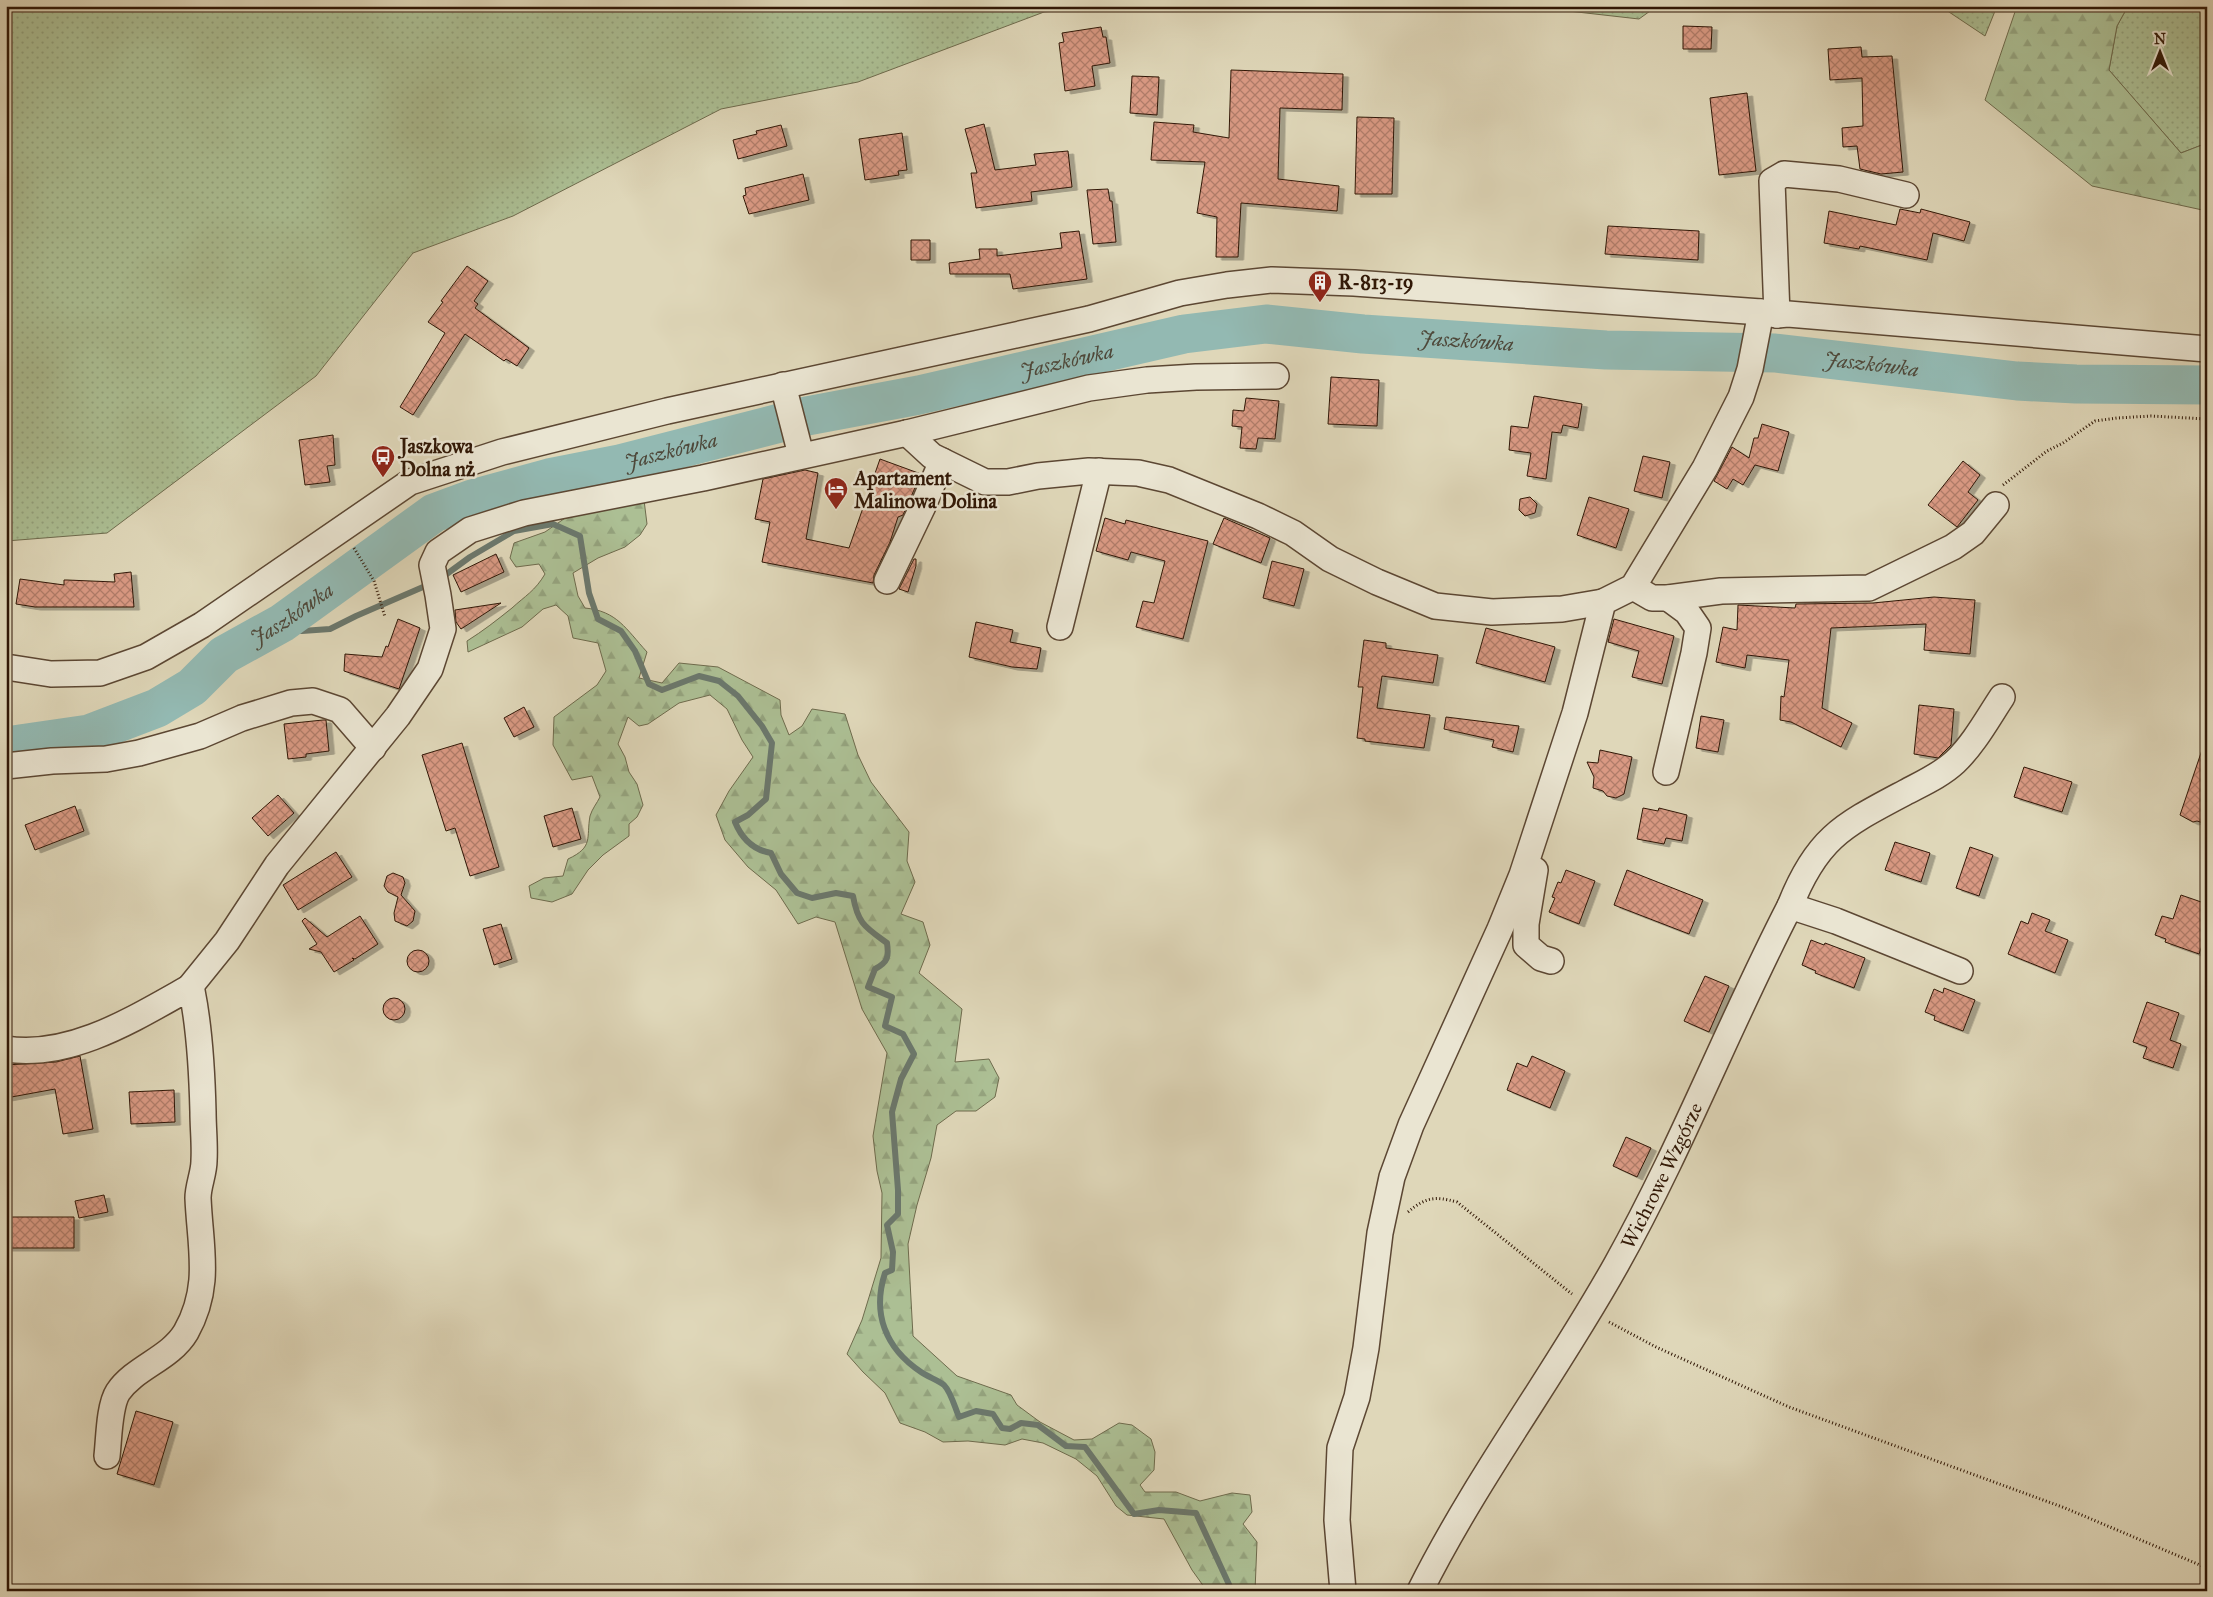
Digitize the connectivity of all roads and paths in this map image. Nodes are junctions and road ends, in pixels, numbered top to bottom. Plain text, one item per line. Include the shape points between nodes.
1 (1906, 195) dead end
2 (1769, 314) junction
3 (2207, 349) edge
4 (1276, 376) dead end
5 (785, 393) junction
6 (2207, 419) edge
7 (907, 433) junction
8 (799, 446) junction
9 (942, 461) junction
10 (1099, 471) junction
11 (1996, 505) joint
12 (342, 528) junction
13 (887, 581) dead end
14 (1633, 588) junction
15 (1668, 598) junction
16 (1603, 602) junction
17 (385, 617) dead end
18 (1060, 627) dead end
19 (6, 667) edge
20 (2002, 697) dead end
21 (373, 748) junction
22 (6, 766) edge
23 (1666, 772) dead end
24 (1539, 825) junction
25 (1790, 906) junction
26 (1550, 961) dead end
27 (1960, 971) dead end
28 (189, 988) junction
29 (6, 1049) edge
30 (1380, 1234) junction
31 (1591, 1308) junction
32 (107, 1456) dead end
33 (2207, 1568) edge
34 (1343, 1591) edge
35 (1420, 1591) edge

1 - 2 street via 1839,179 1784,174 1772,181
2 - 3 street
2 - 5 street via 1354,283 1272,280 1180,293 1088,319
2 - 14 street via 1756,338 1741,397 1705,468
4 - 7 street via 1147,380 1089,388
5 - 8 street
5 - 12 street via 666,411 493,455 410,482
6 - 11 path via 2150,416 2095,421 2047,451 2002,486
7 - 8 street
7 - 9 street
8 - 21 street via 703,478 524,513 470,530 454,540 438,552 432,565 443,629 430,669
9 - 10 street via 985,482
9 - 13 street
10 - 16 street via 1138,473 1169,480 1258,516 1330,559 1435,606 1492,612 1562,610
10 - 18 street
11 - 15 street via 1973,533 1953,547 1869,588 1721,591
12 - 17 path via 374,581
12 - 19 street via 202,626 146,657 100,673 51,674
14 - 15 street via 1652,598
14 - 16 street
15 - 23 street via 1687,612 1698,628
16 - 24 street via 1575,713
20 - 25 street, Wichrowe Wzgórze via 1955,762 1933,778 1845,825 1828,839 1801,879
21 - 22 street via 340,710 313,701 291,702 200,736 139,753 106,759
21 - 28 street via 299,836 227,941
24 - 26 street via 1526,945
24 - 30 street via 1500,929 1410,1125 1392,1177
25 - 27 street
25 - 31 street, Wichrowe Wzgórze via 1734,1018 1642,1218
28 - 29 street via 128,1020 67,1046
28 - 32 street via 200,1031 203,1082 204,1162 198,1196 204,1257 202,1286 185,1334 117,1394
30 - 31 path via 1421,1202 1439,1197 1457,1202
30 - 34 street via 1358,1397 1340,1448 1337,1520
31 - 33 path via 1610,1323 1656,1347 1789,1407 2065,1508
31 - 35 street, Wichrowe Wzgórze via 1462,1513

